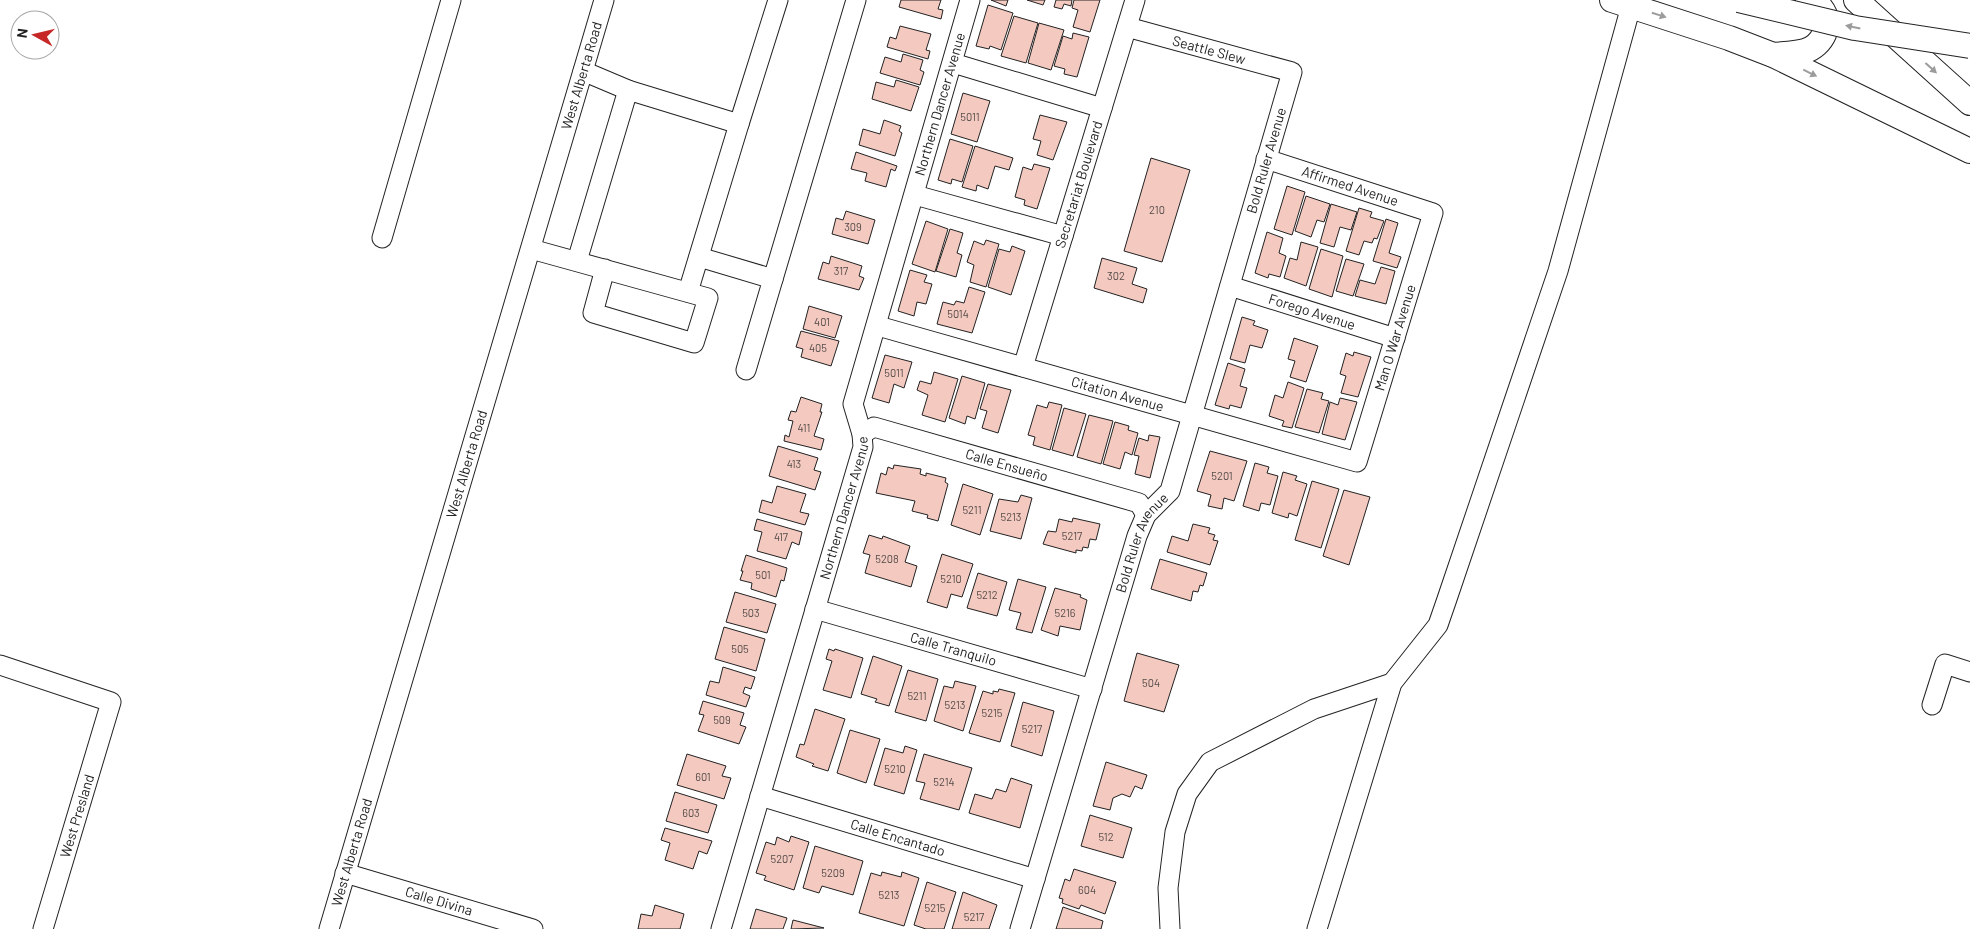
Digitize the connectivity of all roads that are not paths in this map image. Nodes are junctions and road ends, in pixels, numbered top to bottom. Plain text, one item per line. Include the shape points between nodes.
1 (451, 0) edge
2 (604, 0) edge
3 (778, 0) edge
4 (856, 0) edge
5 (970, 0) edge
6 (1135, 0) edge
7 (1739, 0) edge
8 (1808, 0) edge
9 (1856, 0) edge
10 (1625, 2) edge
11 (1127, 27) junction
12 (1970, 46) edge
13 (1773, 55) junction
14 (952, 63) junction
15 (583, 71) junction
16 (1292, 72) joint
17 (628, 90) junction
18 (1970, 103) edge
19 (1102, 108) junction
20 (739, 124) junction
21 (1970, 151) edge
22 (1266, 159) junction
23 (915, 195) junction
24 (1433, 213) joint
25 (1063, 236) junction
26 (382, 238) dead end
27 (531, 249) junction
28 (699, 257) junction
29 (577, 261) junction
30 (605, 269) junction
31 (773, 279) junction
32 (1230, 286) junction
33 (688, 292) junction
34 (878, 326) junction
35 (1395, 338) junction
36 (1023, 367) junction
37 (746, 370) dead end
38 (1192, 415) junction
39 (862, 434) junction
40 (1357, 462) joint
41 (1146, 516) junction
42 (815, 609) junction
43 (0, 665) edge
44 (1970, 672) edge
45 (1392, 683) junction
46 (1092, 689) junction
47 (1932, 705) dead end
48 (760, 796) junction
49 (345, 873) junction
50 (1035, 879) junction
51 (483, 922) edge
52 (42, 929) edge
53 (329, 929) edge
54 (533, 929) edge
55 (721, 929) edge
56 (1020, 929) edge
57 (1170, 929) edge
58 (1317, 929) edge

1 - 26 street
2 - 15 street, West Alberta Road
3 - 20 street
4 - 31 street
5 - 14 street, Northern Dancer Avenue
6 - 11 street, Secretariat Boulevard
12 -> 7 main road, bridge via 1855,28
8 - 13 main road via 1820,7 1827,19 1826,29 1818,43 1805,51
9 -> 18 main road
10 -> 13 main road
10 - 45 street via 1558,271 1448,599 1438,625
11 - 16 street, Seattle Slew
11 - 19 street, Secretariat Boulevard
13 -> 21 main road
14 - 19 street
14 - 23 street, Northern Dancer Avenue
15 - 17 street
15 - 27 street, West Alberta Road
16 - 22 street, Bold Ruler Avenue
17 - 20 street
17 - 29 street
19 - 25 street, Secretariat Boulevard
20 - 28 street
22 - 24 street, Affirmed Avenue
22 - 32 street, Bold Ruler Avenue
23 - 25 street
23 - 34 street, Northern Dancer Avenue
24 - 35 street, Man O War Avenue
25 - 36 street, Secretariat Boulevard
27 - 29 street
27 - 49 street, West Alberta Road
28 - 31 street
28 - 33 street
29 - 30 street
30 - 33 street
30 - 33 street via 593,313 694,343 708,298
31 - 37 street
32 - 35 street, Forego Avenue
32 - 38 street, Bold Ruler Avenue
34 - 36 street, Citation Avenue
34 - 39 street, Northern Dancer Avenue via 853,404
35 - 40 street, Man O War Avenue
36 - 38 street, Citation Avenue
38 - 40 street, Citation Avenue
38 - 41 street, Bold Ruler Avenue via 1170,491
39 - 41 street, Calle Ensueño via 874,427 1139,503
39 - 42 street, Northern Dancer Avenue via 863,447
41 - 46 street, Bold Ruler Avenue
42 - 46 street, Calle Tranquilo
42 - 48 street, Northern Dancer Avenue
43 - 52 street, West Presland via 111,702
44 - 47 street via 1945,664
45 - 57 street via 1314,709 1210,762 1187,794 1175,832 1168,888
45 - 58 street
46 - 50 street, Bold Ruler Avenue
48 - 50 street, Calle Encantado
48 - 55 street, Northern Dancer Avenue
49 - 51 street, Calle Divina
49 - 53 street, West Alberta Road
50 - 56 street, Bold Ruler Avenue
51 - 54 street, Calle Divina

